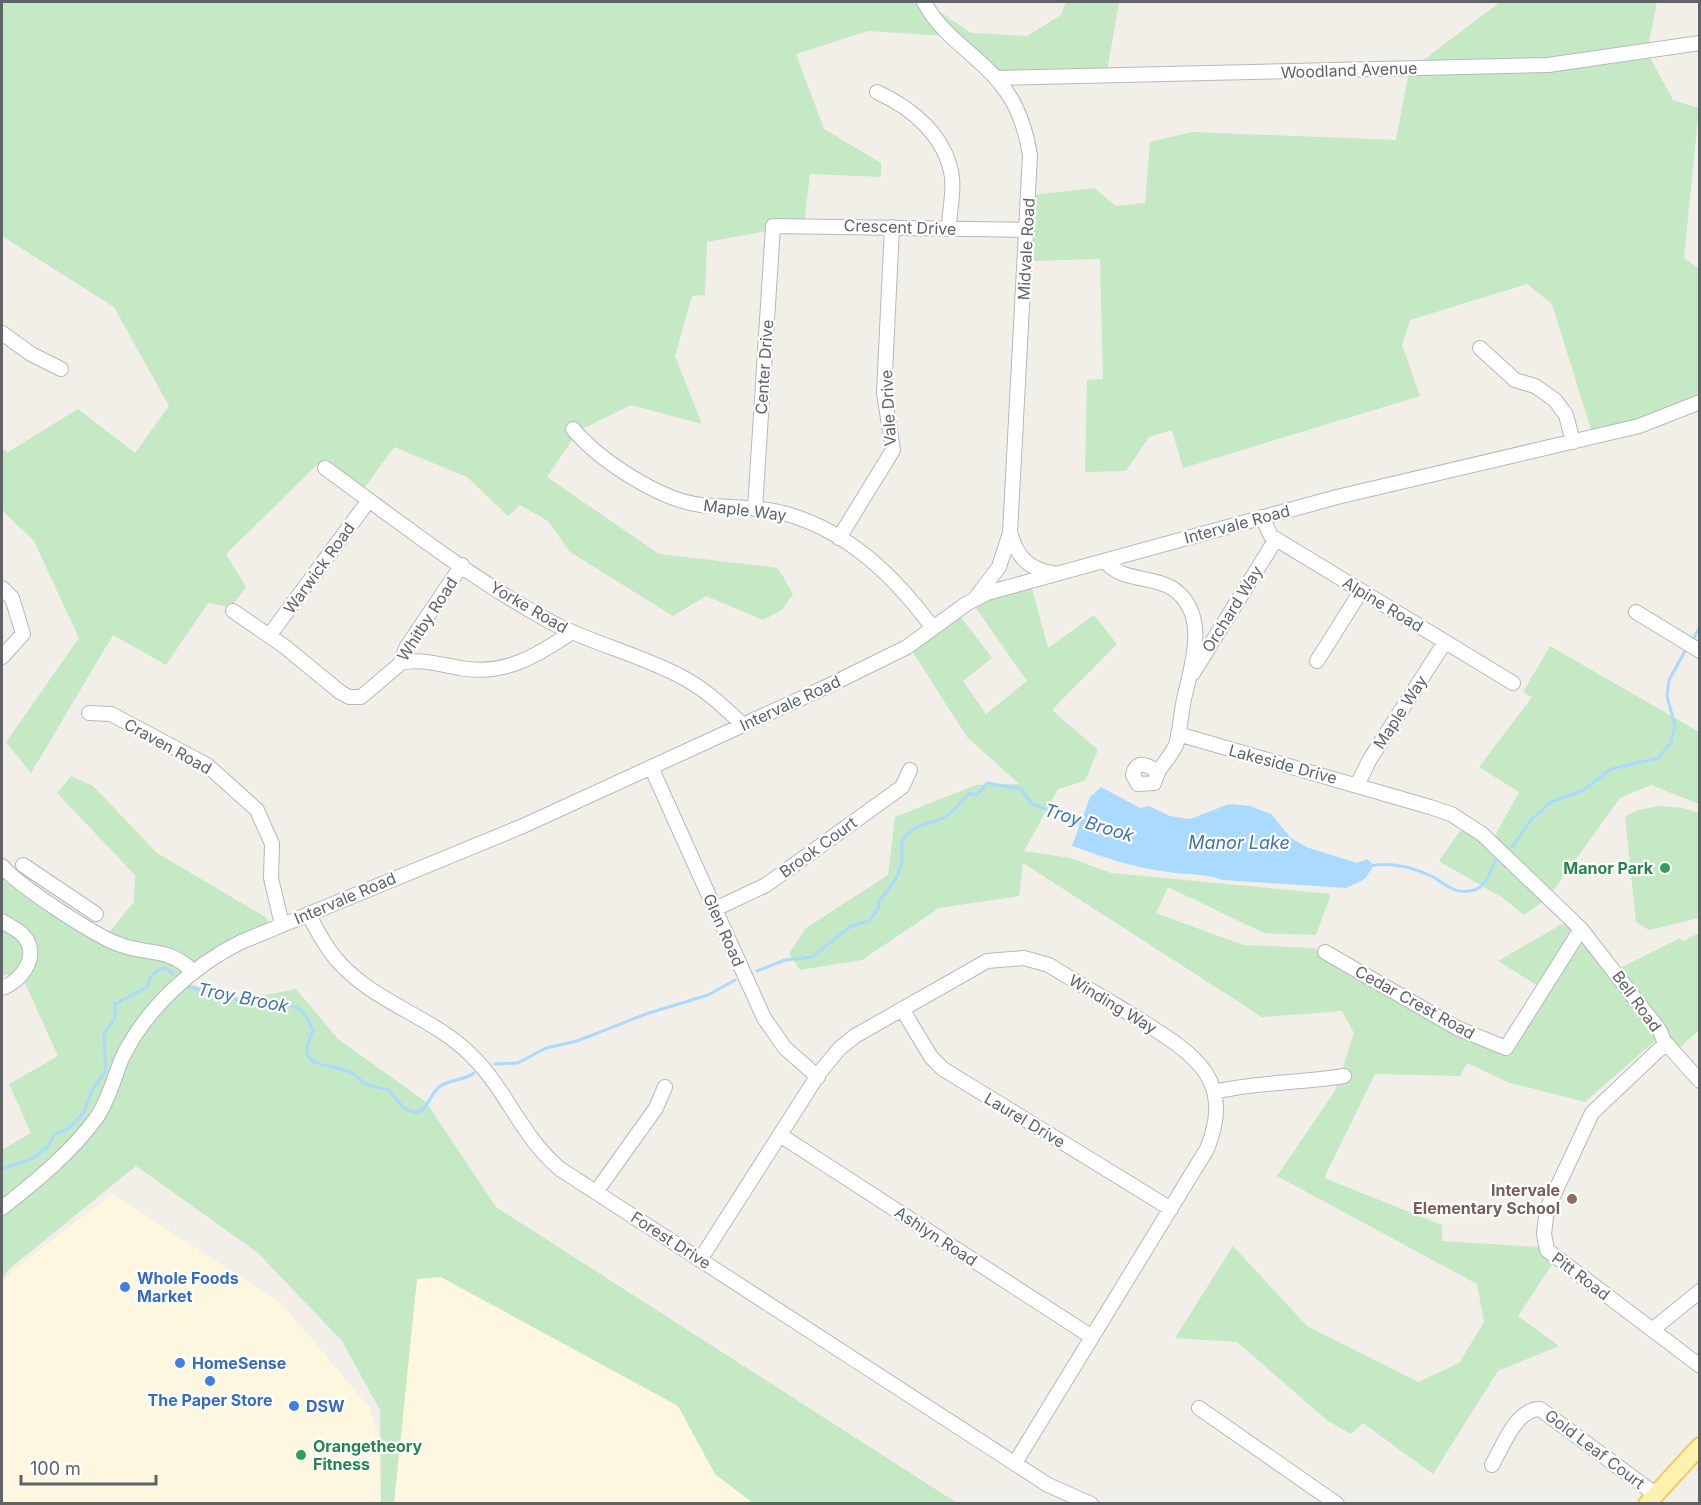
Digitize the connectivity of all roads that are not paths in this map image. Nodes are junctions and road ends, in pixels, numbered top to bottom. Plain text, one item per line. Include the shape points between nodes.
1 (924, 2) edge
2 (1700, 43) edge
3 (996, 78) junction
4 (877, 92) dead end
5 (773, 226) joint
6 (892, 227) junction
7 (949, 229) junction
8 (1027, 230) junction
9 (2, 333) edge
10 (1480, 348) dead end
11 (61, 369) dead end
12 (1700, 402) edge
13 (573, 429) dead end
14 (1573, 442) junction
15 (325, 468) dead end
16 (369, 500) junction
17 (755, 509) junction
18 (1262, 517) junction
19 (1010, 533) junction
20 (839, 538) junction
21 (1276, 539) junction
22 (1105, 561) junction
23 (462, 566) junction
24 (1056, 574) junction
25 (2, 588) edge
26 (1361, 591) junction
27 (966, 604) junction
28 (233, 611) dead end
29 (1636, 612) dead end
30 (933, 628) junction
31 (572, 632) junction
32 (269, 636) junction
33 (1445, 642) junction
34 (1700, 651) edge
35 (2, 657) edge
36 (1317, 661) dead end
37 (401, 663) junction
38 (1189, 680) junction
39 (1514, 683) dead end
40 (89, 713) dead end
41 (743, 725) junction
42 (1178, 734) junction
43 (651, 767) junction
44 (910, 770) dead end
45 (1158, 772) dead end
46 (1358, 784) junction
47 (23, 865) dead end
48 (2, 866) edge
49 (48, 883) junction
50 (40, 896) junction
51 (715, 909) junction
52 (96, 914) dead end
53 (308, 914) junction
54 (2, 921) edge
55 (282, 925) junction
56 (1577, 925) junction
57 (1325, 952) dead end
58 (193, 971) junction
59 (2, 988) edge
60 (902, 1009) junction
61 (1666, 1043) junction
62 (1344, 1076) dead end
63 (818, 1077) junction
64 (1700, 1081) edge
65 (665, 1087) dead end
66 (1214, 1092) junction
67 (780, 1135) junction
68 (596, 1192) junction
69 (2, 1208) edge
70 (1171, 1209) junction
71 (700, 1260) junction
72 (1700, 1291) edge
73 (1652, 1330) junction
74 (1092, 1336) junction
75 (1700, 1366) edge
76 (1199, 1408) dead end
77 (1700, 1446) edge
78 (1015, 1463) junction
79 (1492, 1465) dead end
80 (1651, 1499) edge
81 (1091, 1503) edge
82 (1337, 1503) edge

1 - 3 street, Midvale Road via 947,35
2 - 3 street, Woodland Avenue via 1548,65
3 - 8 street, Midvale Road via 1018,114 1028,143
4 - 7 street via 911,111 945,156 952,178
5 - 6 street, Crescent Drive
5 - 17 street, Center Drive
6 - 7 street, Crescent Drive
6 - 20 street, Vale Drive via 884,393 893,450
7 - 8 street, Crescent Drive
8 - 19 street, Midvale Road
9 - 11 street
10 - 14 street via 1515,380 1535,386 1555,399 1566,415
12 - 14 street, Intervale Road via 1640,426
13 - 17 street, Maple Way via 587,446 637,479 681,501
14 - 18 street, Intervale Road
15 - 16 street, Yorke Road
16 - 23 street, Yorke Road
16 - 32 street, Warwick Road
17 - 20 street, Maple Way via 803,520
18 - 21 street, Alpine Road
18 - 22 street, Intervale Road
19 - 24 street, Midvale Road via 1015,551 1022,559 1039,571
19 - 27 street, Midvale Road via 993,578
20 - 30 street, Maple Way via 892,577
21 - 26 street, Alpine Road
21 - 38 street, Orchard Way
22 - 24 street, Intervale Road
22 - 38 street via 1111,569 1125,575 1162,583 1186,602 1196,631
23 - 31 street, Yorke Road via 532,612
23 - 37 street, Whitby Road via 406,648
24 - 27 street, Intervale Road via 1006,586
25 - 35 street via 12,598 23,634
26 - 33 street, Alpine Road
26 - 36 street
27 - 30 street, Intervale Road
28 - 32 street
29 - 34 street
30 - 41 street, Intervale Road via 900,650
31 - 37 street via 540,654 508,667 481,670 416,660
31 - 41 street, Yorke Road via 697,685
32 - 37 street, Whitby Road via 340,692 355,698 364,695
33 - 39 street, Alpine Road
33 - 46 street, Maple Way
38 - 42 street
40 - 55 street, Craven Road via 111,714 207,765 257,810 272,844 271,878
41 - 43 street, Intervale Road
42 - 45 street
42 - 46 street, Lakeside Drive
43 - 51 street, Glen Road
43 - 53 street, Intervale Road via 523,826
44 - 51 street, Brook Court via 902,787 766,885
46 - 56 street, Lakeside Drive via 1451,814 1467,823
47 - 49 street
48 - 50 street
49 - 50 street
49 - 52 street
50 - 58 street via 112,942 168,954
51 - 63 street, Glen Road via 773,1034
53 - 55 street, Intervale Road
53 - 68 street, Forest Drive via 345,968 367,987 466,1050 487,1073 533,1143 560,1169
54 - 59 street via 22,934 30,957 18,979
55 - 58 street, Intervale Road via 218,953
56 - 57 street, Cedar Crest Road via 1506,1048 1457,1028
56 - 61 street, Bell Road via 1628,987
58 - 69 street, Intervale Road via 139,1030 103,1106 78,1141
60 - 63 street, Winding Way via 855,1036
60 - 66 street, Winding Way via 982,964 1012,957 1036,960 1185,1048 1206,1071
60 - 70 street, Laurel Drive via 931,1057 943,1069
61 - 64 street, Bell Road
61 - 73 street, Pitt Road via 1592,1113 1547,1209 1544,1234 1547,1250
62 - 66 street via 1248,1084
63 - 67 street, Winding Way
65 - 68 street via 656,1108
66 - 70 street, Winding Way via 1212,1137
67 - 71 street, Winding Way
67 - 74 street, Ashlyn Road
68 - 71 street, Forest Drive
70 - 74 street, Winding Way
71 - 78 street, Forest Drive
72 - 73 street
73 - 75 street, Pitt Road
74 - 78 street, Winding Way
76 - 82 street
77 - 80 main road
78 - 81 street, Forest Drive via 1048,1485
79 - 80 street, Gold Leaf Court via 1519,1419 1540,1408

